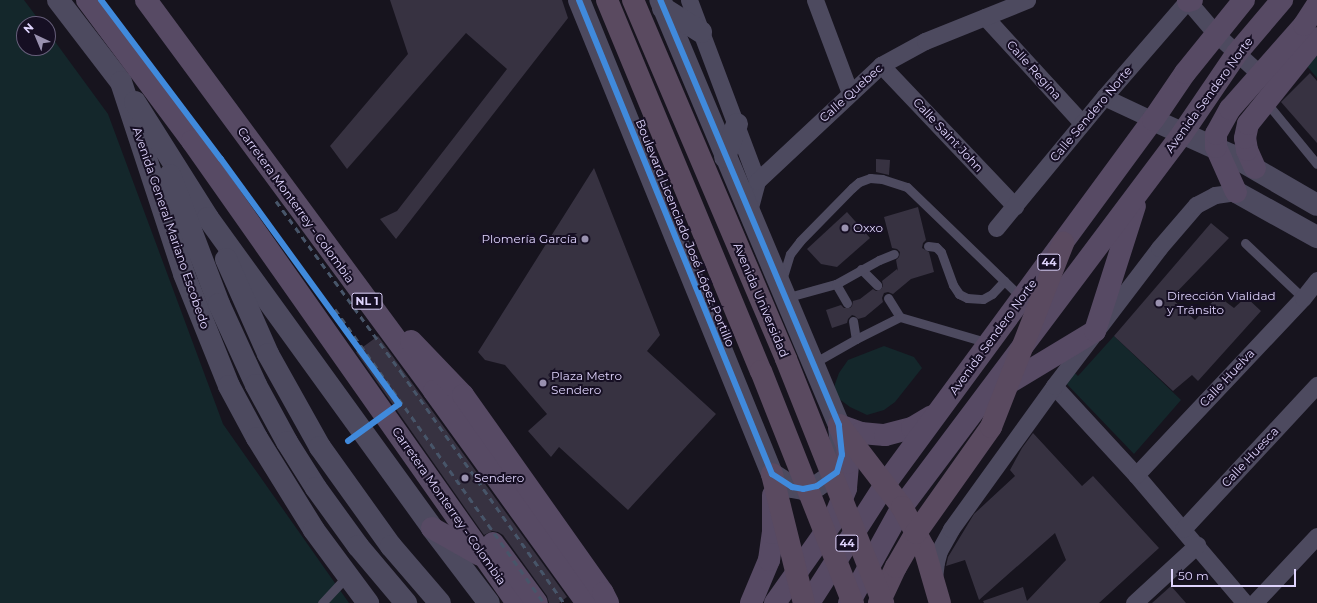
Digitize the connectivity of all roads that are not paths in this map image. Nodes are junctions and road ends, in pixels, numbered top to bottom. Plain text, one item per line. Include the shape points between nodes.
1 (58, 0) edge
2 (87, 0) edge
3 (146, 0) edge
4 (579, 0) edge
5 (633, 0) edge
6 (689, 0) edge
7 (815, 0) edge
8 (1027, 0) edge
9 (1189, 0) edge
10 (1244, 0) edge
11 (1282, 0) edge
12 (608, 2) edge
13 (662, 4) edge
14 (1316, 8) edge
15 (985, 17) junction
16 (701, 32) junction
17 (1216, 34) junction
18 (1314, 45) edge
19 (1237, 53) junction
20 (881, 64) junction
21 (1260, 74) junction
22 (121, 82) junction
23 (850, 93) junction
24 (1104, 97) junction
25 (1266, 102) junction
26 (1153, 120) junction
27 (737, 124) junction
28 (1082, 124) junction
29 (152, 128) junction
30 (1182, 134) junction
31 (1216, 147) junction
32 (725, 157) junction
33 (1317, 164) edge
34 (1255, 168) junction
35 (757, 181) junction
36 (1140, 190) junction
37 (1236, 192) junction
38 (1317, 205) edge
39 (1015, 206) junction
40 (749, 211) junction
41 (208, 218) junction
42 (996, 228) dead end
43 (1317, 237) edge
44 (1063, 243) junction
45 (1245, 243) dead end
46 (928, 246) dead end
47 (894, 254) dead end
48 (861, 270) junction
49 (346, 274) junction
50 (1317, 280) edge
51 (1004, 281) junction
52 (836, 284) junction
53 (877, 285) dead end
54 (783, 291) junction
55 (888, 298) dead end
56 (1022, 298) junction
57 (1303, 298) junction
58 (847, 303) dead end
59 (900, 317) junction
60 (853, 321) dead end
61 (1095, 331) junction
62 (856, 339) junction
63 (989, 343) junction
64 (1023, 347) junction
65 (812, 364) junction
66 (1010, 381) junction
67 (1317, 385) edge
68 (1054, 386) junction
69 (983, 400) junction
70 (945, 403) junction
71 (839, 425) junction
72 (411, 452) junction
73 (772, 474) junction
74 (1136, 475) junction
75 (886, 483) junction
76 (902, 507) junction
77 (432, 528) junction
78 (1183, 529) junction
79 (916, 533) junction
80 (1317, 536) edge
81 (1197, 545) junction
82 (485, 558) junction
83 (796, 574) junction
84 (347, 576) junction
85 (937, 594) edge
86 (322, 603) edge
87 (368, 603) edge
88 (406, 603) edge
89 (440, 603) edge
90 (489, 603) edge
91 (499, 603) edge
92 (517, 603) edge
93 (537, 603) edge
94 (587, 603) edge
95 (608, 603) edge
96 (751, 603) edge
97 (775, 603) edge
98 (804, 603) edge
99 (809, 603) edge
100 (849, 603) edge
101 (854, 603) edge
102 (880, 603) edge
103 (883, 603) edge
104 (1134, 603) edge
105 (1245, 603) edge
106 (1254, 603) edge

1 - 22 street, Avenida General Mariano Escobedo
2 - 72 main road, Carretera Monterrey - Colombia via 192,141
3 - 49 main road, Carretera Monterrey - Colombia / NL 1
4 - 73 street, Boulevard Licenciado José López Portillo
5 - 103 highway, Avenida Universidad, bridge via 786,359
6 - 16 street
7 - 23 street
8 - 15 street, Calle Quebec
9 - 17 street
9 - 24 street, Calle Sendero Norte
10 - 17 main road, Avenida Sendero Norte / 44
11 - 19 main road, Avenida Sendero Norte / 44
12 - 101 highway, bridge
13 - 16 street
13 - 32 street
14 - 21 main road
15 - 20 street, Calle Quebec via 925,41
15 - 28 street, Calle Regina
16 - 27 street
17 - 19 street
17 - 26 main road, Avenida Sendero Norte / 44
18 - 25 main road
19 - 21 street
19 - 30 main road, Avenida Sendero Norte / 44
20 - 23 street, Calle Quebec
20 - 39 street, Calle Saint John
21 - 31 main road via 1230,109 1216,134
22 - 29 street
22 - 84 street, Avenida General Mariano Escobedo via 184,274 229,386 257,438 314,530
23 - 35 street, Calle Quebec
24 - 26 street
24 - 28 street, Calle Sendero Norte
25 - 33 lane
25 - 34 main road via 1248,124 1245,138
26 - 30 street
26 - 44 main road, Avenida Sendero Norte / 44
27 - 32 street
27 - 35 street
28 - 39 street, Calle Sendero Norte
29 - 41 street
29 - 88 street via 219,304 256,385 316,488 358,546
30 - 31 street
30 - 36 main road, Avenida Sendero Norte / 44
31 - 34 street
31 - 37 main road
32 - 40 street
34 - 38 street
35 - 40 street
36 - 61 main road
36 - 64 main road, Avenida Sendero Norte / 44
37 - 43 street
37 - 61 street via 1214,195 1196,205
39 - 42 street, Calle Sendero Norte
40 - 54 street
41 - 77 street
41 - 89 street via 268,354 320,447 392,546
44 - 56 main road, Avenida Sendero Norte / 44
44 - 64 highway
45 - 57 lane
46 - 51 lane via 936,247 941,252 953,285 959,294 967,298 982,299 992,294
47 - 48 lane
48 - 52 lane
48 - 53 lane
49 - 94 main road, Carretera Monterrey - Colombia / NL 1
49 - 95 main road, NL 1 via 463,395
50 - 57 street, Calle Huelva
51 - 54 lane via 907,186 891,180 870,178 852,188 800,241 790,254
51 - 56 lane
52 - 54 lane
52 - 58 lane
54 - 65 street
55 - 59 lane
56 - 63 main road, Avenida Sendero Norte / 44
57 - 74 street, Calle Huelva
59 - 62 lane
59 - 63 lane
60 - 62 lane
61 - 66 main road
61 - 68 street
62 - 65 lane
63 - 70 main road, Avenida Sendero Norte / 44
64 - 66 highway
64 - 69 main road, Avenida Sendero Norte / 44
65 - 71 street
66 - 69 main road
66 - 79 highway via 991,427
67 - 78 street, Calle Huesca
68 - 74 street
68 - 85 street via 944,540 936,562
69 - 76 main road, Avenida Sendero Norte / 44
70 - 71 main road via 925,422 899,432 873,435
70 - 75 main road, Avenida Sendero Norte / 44
71 - 73 street via 842,455 837,472 826,481 803,489 792,487
71 - 75 highway
71 - 83 main road via 847,446 846,488 833,521
72 - 82 main road, Carretera Monterrey - Colombia
72 - 93 main road via 448,482
73 - 83 highway
73 - 96 main road via 773,533 769,560
74 - 78 street
75 - 76 highway
75 - 99 main road, Avenida Sendero Norte / 44
76 - 79 highway
76 - 100 main road, Avenida Sendero Norte / 44
77 - 82 main road
77 - 90 street
78 - 81 street
79 - 85 highway via 924,548
79 - 102 highway via 893,573
80 - 106 street
81 - 104 street
81 - 105 street
82 - 91 main road
82 - 92 main road, Carretera Monterrey - Colombia
83 - 97 main road
83 - 98 highway
84 - 86 lane
84 - 87 street, Avenida General Mariano Escobedo

